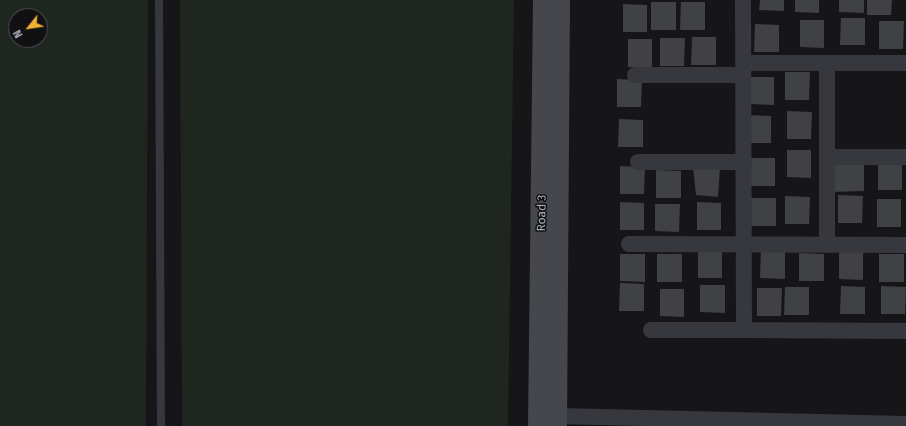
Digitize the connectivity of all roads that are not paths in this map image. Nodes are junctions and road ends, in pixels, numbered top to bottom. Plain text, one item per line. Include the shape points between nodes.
1 (159, 0) edge
2 (544, 0) edge
3 (559, 0) edge
4 (743, 0) edge
5 (826, 63) junction
6 (906, 63) edge
7 (743, 69) junction
8 (635, 75) dead end
9 (827, 157) junction
10 (906, 157) edge
11 (638, 162) dead end
12 (744, 162) junction
13 (629, 244) dead end
14 (744, 244) junction
15 (827, 244) junction
16 (906, 244) edge
17 (651, 330) dead end
18 (744, 330) junction
19 (906, 331) edge
20 (548, 422) edge
21 (906, 424) edge
22 (161, 426) edge

1 - 22 lane
2 - 20 street, Road 3
3 - 20 street, Road 3
4 - 7 street
5 - 6 street
5 - 7 street
5 - 9 street
7 - 8 street
7 - 12 street
9 - 10 street
9 - 15 street
11 - 12 street
12 - 14 street
13 - 14 street
14 - 15 street
14 - 18 street
15 - 16 street
17 - 18 street
18 - 19 street
20 - 21 street

